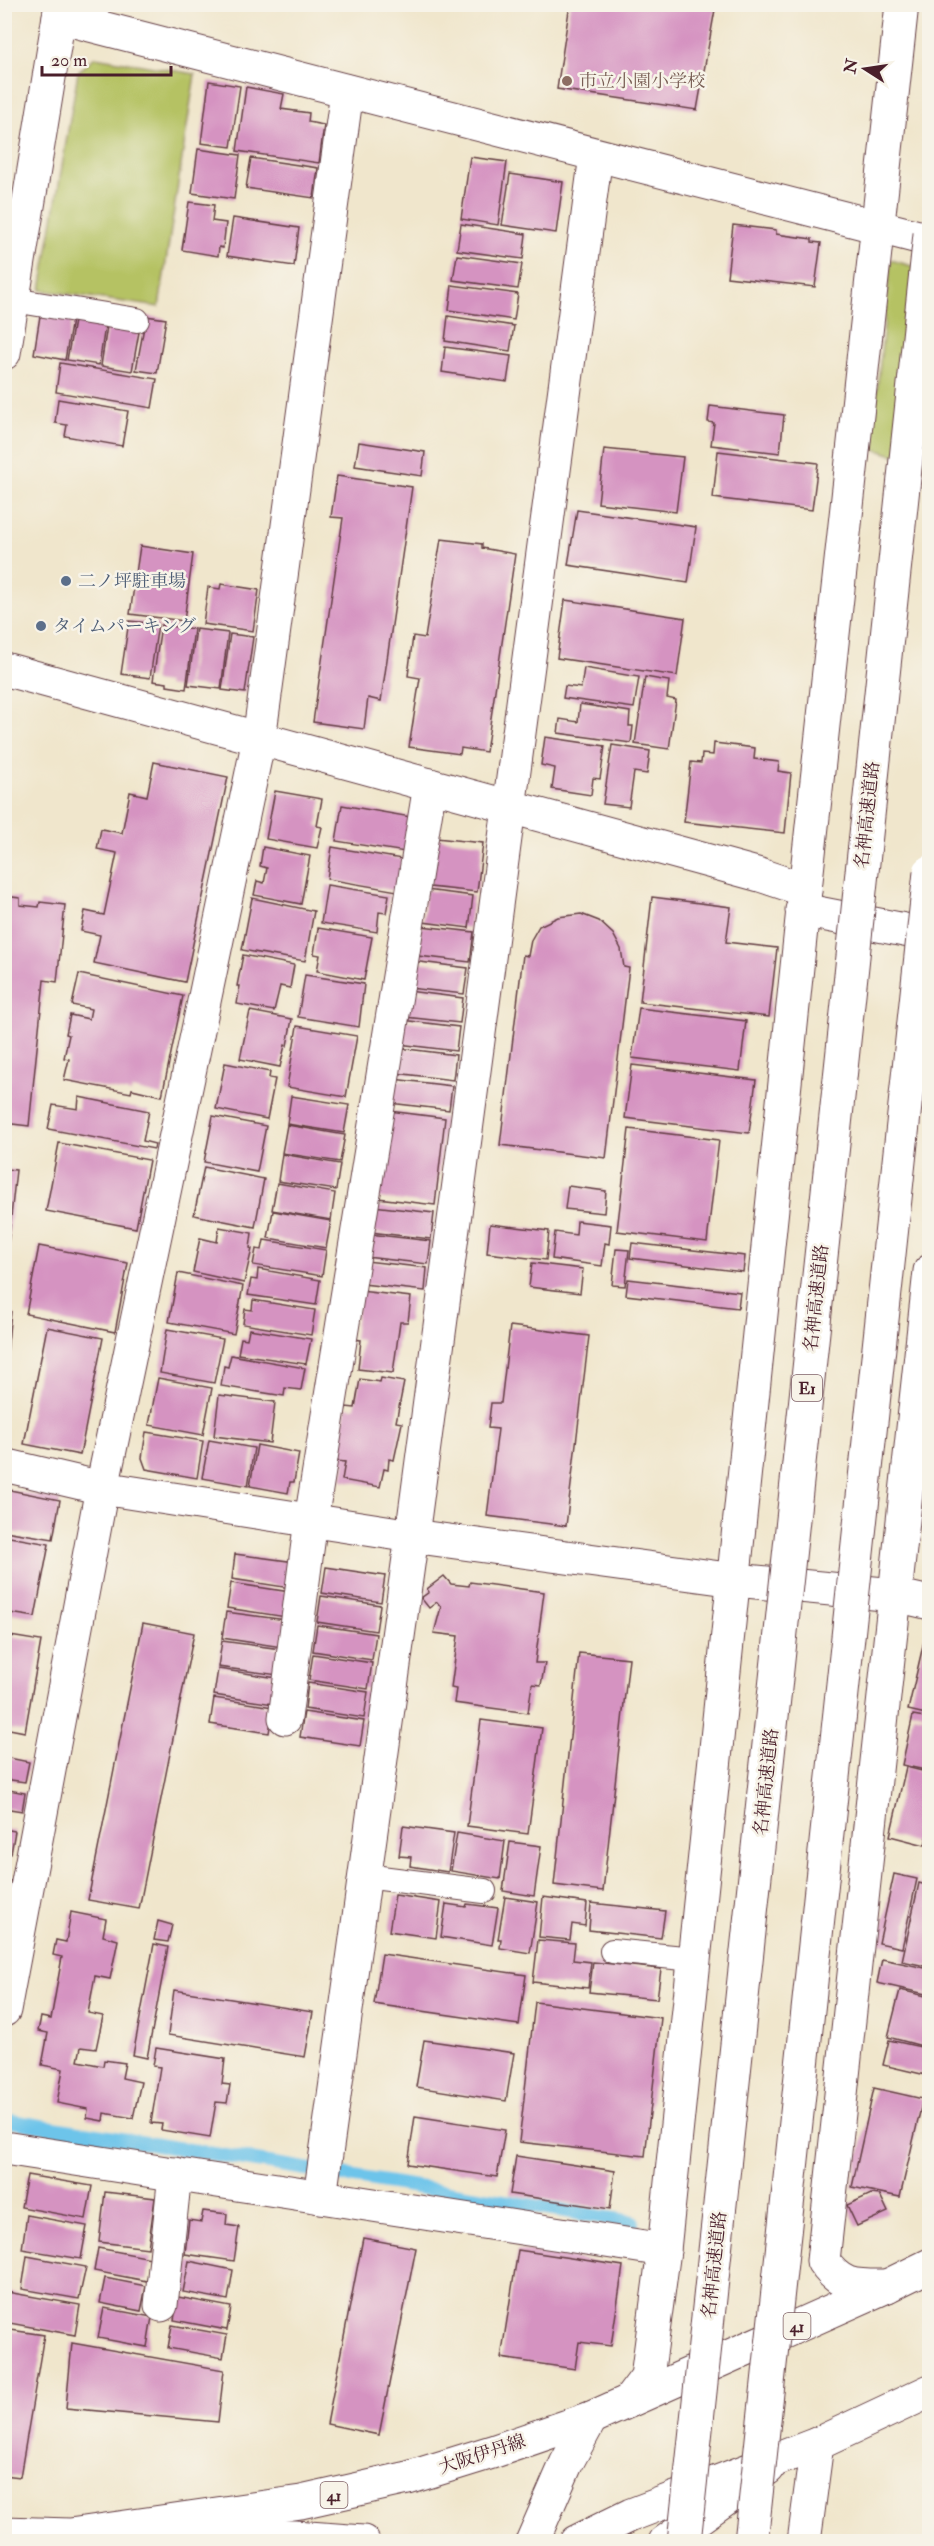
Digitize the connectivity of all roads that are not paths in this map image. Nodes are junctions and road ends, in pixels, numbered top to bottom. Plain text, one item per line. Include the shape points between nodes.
1 (902, 4) edge
2 (60, 11) edge
3 (347, 91) junction
4 (596, 155) junction
5 (876, 226) junction
6 (930, 234) edge
7 (930, 240) edge
8 (13, 300) junction
9 (137, 320) dead end
10 (4, 353) edge
11 (4, 669) edge
12 (259, 739) junction
13 (430, 785) junction
14 (509, 807) junction
15 (930, 872) edge
16 (804, 900) junction
17 (930, 935) edge
18 (930, 1271) edge
19 (4, 1465) edge
20 (102, 1488) junction
21 (311, 1520) junction
22 (412, 1536) junction
23 (735, 1580) junction
24 (895, 1595) junction
25 (930, 1603) edge
26 (285, 1718) dead end
27 (365, 1876) junction
28 (484, 1891) dead end
29 (612, 1951) dead end
30 (694, 1959) junction
31 (4, 2010) edge
32 (4, 2148) edge
33 (175, 2174) junction
34 (320, 2197) junction
35 (664, 2250) junction
36 (930, 2265) edge
37 (887, 2286) junction
38 (161, 2305) dead end
39 (930, 2391) edge
40 (629, 2401) junction
41 (591, 2418) junction
42 (817, 2444) junction
43 (784, 2457) junction
44 (4, 2533) edge
45 (69, 2535) junction
46 (363, 2541) edge
47 (532, 2541) edge
48 (576, 2541) edge
49 (665, 2541) edge
50 (684, 2541) edge
51 (751, 2541) edge
52 (804, 2541) edge

1 - 5 main road
2 - 3 main road
2 - 8 main road
3 - 4 main road
3 - 12 main road
4 - 5 main road
4 - 14 main road
5 - 7 main road
5 - 16 main road
6 - 50 main road, 名神高速道路 / E1, bridge
8 - 9 lane
8 - 10 main road
11 - 12 main road
12 - 13 main road
12 - 20 main road
13 - 14 main road
13 - 21 main road
14 - 16 main road via 760,875
14 - 22 main road
15 - 51 main road, bridge
16 - 17 main road
16 - 23 main road
18 - 24 main road
19 - 20 main road
20 - 21 main road
20 - 31 main road
21 - 22 main road
21 - 26 main road
22 - 23 main road
22 - 27 main road
23 - 24 main road
23 - 30 main road
24 - 25 main road
24 - 37 main road via 823,2260 833,2276 854,2286
27 - 28 lane
27 - 34 main road
29 - 30 lane
30 - 35 main road
32 - 33 main road
33 - 34 main road
33 - 38 main road
34 - 35 main road
35 - 40 main road via 647,2377
36 - 37 main road, 大阪伊丹線 / 41
37 - 40 main road, 大阪伊丹線 / 41
39 - 42 main road
40 - 41 main road, 大阪伊丹線 / 41
41 - 45 main road, 大阪伊丹線 / 41 via 408,2478 301,2502
41 - 47 main road
42 - 43 main road
42 - 52 main road
43 - 48 main road via 631,2515
43 - 49 main road
44 - 45 main road, 大阪伊丹線 / 41
45 - 46 main road

